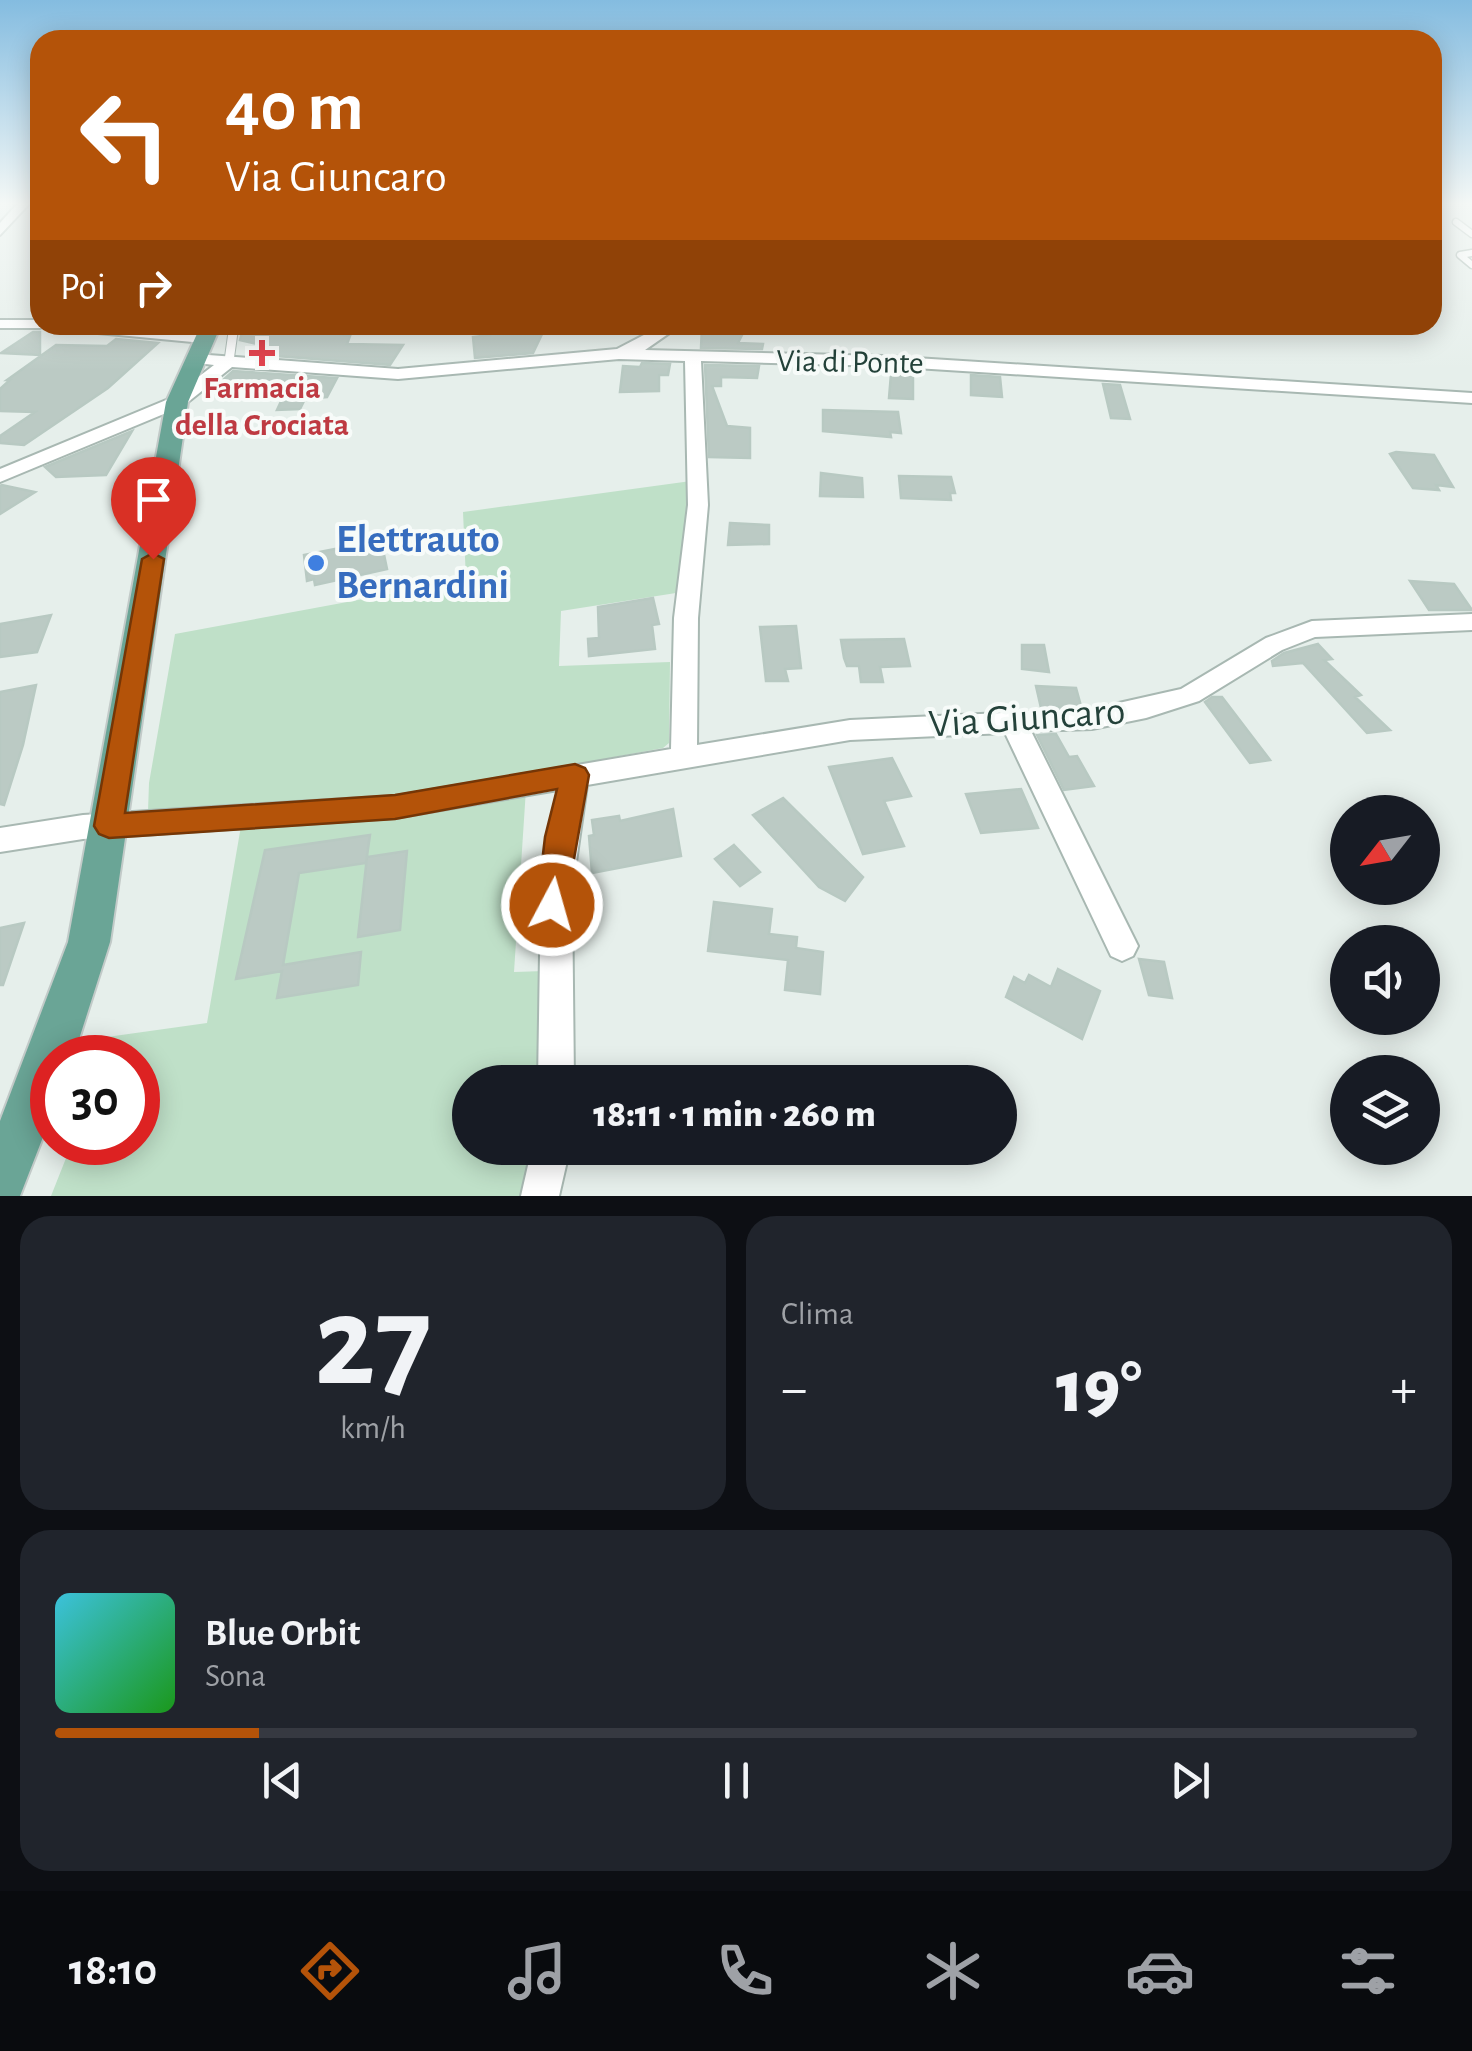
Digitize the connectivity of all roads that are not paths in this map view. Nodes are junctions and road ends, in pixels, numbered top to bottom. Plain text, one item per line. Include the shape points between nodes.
1 (0, 324) edge
2 (30, 324) edge
3 (167, 335) edge
4 (233, 335) edge
5 (658, 335) edge
6 (203, 341) edge
7 (618, 354) junction
8 (693, 359) junction
9 (230, 361) junction
10 (1472, 398) edge
11 (178, 402) junction
12 (0, 476) edge
13 (1472, 622) edge
14 (1013, 722) junction
15 (684, 757) junction
16 (575, 775) junction
17 (109, 826) junction
18 (0, 840) edge
19 (1122, 946) dead end
20 (556, 1065) edge
21 (547, 1165) edge
22 (0, 1182) edge
23 (540, 1196) edge

1 - 2 street
3 - 6 street, Via di Ponte
4 - 9 lane
5 - 7 street
6 - 9 street, Via di Ponte
6 - 11 main road
7 - 8 street, Via di Ponte
7 - 9 street, Via di Ponte via 398,374
8 - 10 street, Via di Ponte via 941,364
8 - 15 street via 698,505 686,618
9 - 11 street
11 - 12 street
11 - 17 main road
13 - 14 street, Via Giuncaro via 1312,629 1190,695 1092,719
14 - 15 street, Via Giuncaro via 850,730
14 - 19 street
15 - 16 street, Via Giuncaro
16 - 17 street, Via Giuncaro via 395,807
16 - 20 street via 552,905
17 - 18 street, Via Giuncaro
17 - 22 main road via 90,942
21 - 23 street

